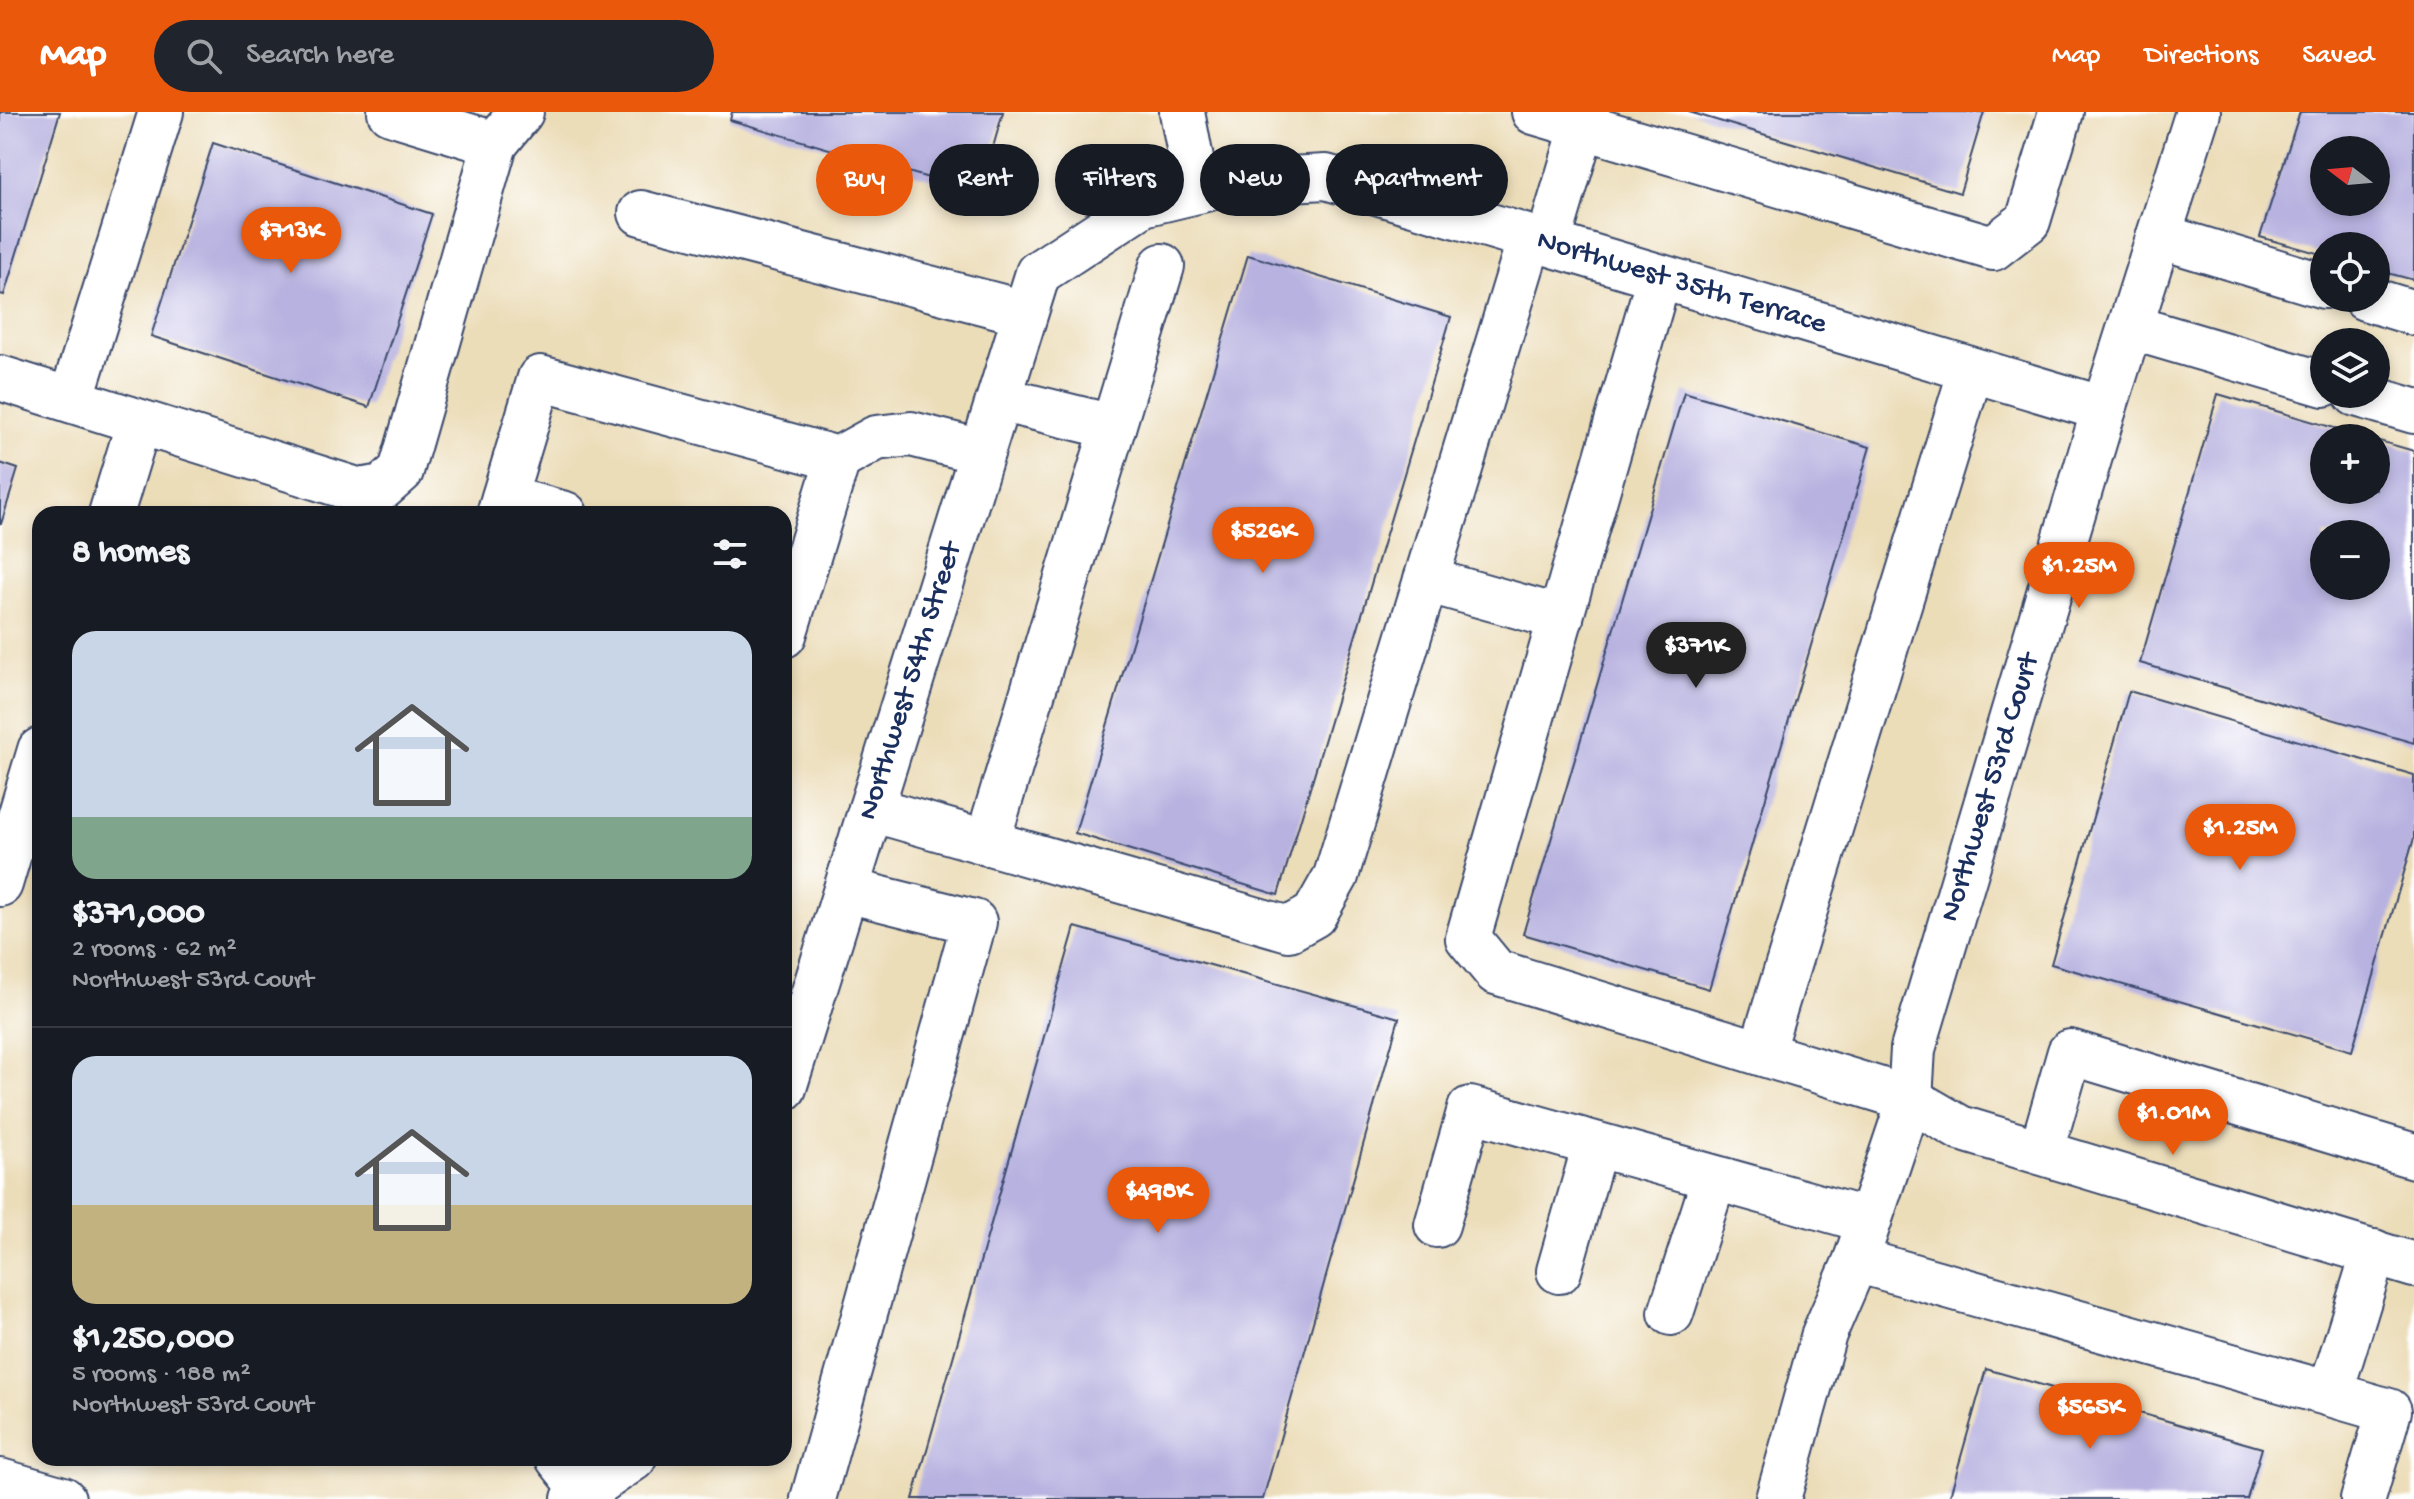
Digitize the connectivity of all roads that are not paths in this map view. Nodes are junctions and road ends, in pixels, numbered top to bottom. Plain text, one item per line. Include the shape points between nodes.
1 (161, 112) edge
2 (390, 112) edge
3 (1182, 112) edge
4 (1534, 112) edge
5 (2061, 112) edge
6 (2198, 112) edge
7 (1585, 119) edge
8 (508, 128) edge
9 (1197, 191) junction
10 (641, 213) dead end
11 (2159, 236) junction
12 (1539, 241) junction
13 (1162, 266) dead end
14 (1659, 277) junction
15 (2310, 282) edge
16 (1032, 293) junction
17 (2390, 306) edge
18 (2414, 313) edge
19 (2130, 327) junction
20 (1971, 370) junction
21 (0, 378) edge
22 (2310, 380) edge
23 (999, 399) junction
24 (71, 400) junction
25 (2390, 404) edge
26 (2104, 409) junction
27 (2414, 411) edge
28 (139, 422) junction
29 (1113, 427) junction
30 (982, 452) junction
31 (838, 459) junction
32 (113, 506) edge
33 (502, 506) edge
34 (793, 574) edge
35 (1426, 580) junction
36 (1561, 618) junction
37 (32, 777) edge
38 (871, 809) junction
39 (987, 843) junction
40 (0, 884) edge
41 (846, 890) junction
42 (1761, 1053) junction
43 (792, 1062) edge
44 (1910, 1099) junction
45 (1595, 1145) junction
46 (2041, 1152) junction
47 (2414, 1156) edge
48 (1714, 1179) junction
49 (1437, 1225) dead end
50 (1863, 1240) junction
51 (2394, 1258) edge
52 (1559, 1271) dead end
53 (1671, 1313) dead end
54 (2330, 1394) junction
55 (563, 1466) edge
56 (623, 1466) edge
57 (583, 1496) edge
58 (813, 1499) edge
59 (1778, 1499) edge
60 (2363, 1499) edge

1 - 24 street
2 - 8 street
3 - 9 street
4 - 7 street
5 - 7 street via 2028,221 1993,248
6 - 11 street, Northwest 53rd Court
7 - 12 street
8 - 28 street via 401,471 383,487 360,491
9 - 12 street, Northwest 35th Terrace via 1235,182 1326,177
9 - 16 street, Northwest 35th Terrace via 1143,204
10 - 16 street
11 - 15 street
11 - 19 street, Northwest 53rd Court
12 - 14 street, Northwest 35th Terrace
12 - 35 street
13 - 29 street
14 - 20 street, Northwest 35th Terrace
14 - 36 street
16 - 23 street, Northwest 54th Street
17 - 18 street
19 - 22 street
19 - 26 street, Northwest 53rd Court
20 - 26 street, Northwest 35th Terrace
20 - 42 street
21 - 24 street
23 - 29 street
23 - 30 street, Northwest 54th Street
24 - 28 street
25 - 27 street
26 - 44 street, Northwest 53rd Court via 1913,1049
28 - 32 street
29 - 39 street
30 - 31 street via 911,434 876,438
30 - 38 street, Northwest 54th Street
31 - 33 street via 540,378
31 - 34 street
35 - 36 street
35 - 39 street via 1336,876 1314,915 1289,929
36 - 42 street via 1468,938 1496,972
37 - 40 street
38 - 39 street
38 - 41 street, Northwest 54th Street
41 - 43 street, Northwest 54th Street
41 - 58 street via 974,922
42 - 44 street
44 - 46 street via 1960,1128
44 - 50 street, Northwest 53rd Court
45 - 48 street
45 - 49 street via 1470,1109
45 - 52 street
46 - 47 street via 2070,1052
46 - 51 street
48 - 50 street
48 - 53 street
50 - 54 street
50 - 59 street, Northwest 53rd Court via 1824,1334
51 - 54 street
54 - 60 street via 2389,1411
55 - 57 street
56 - 57 street

